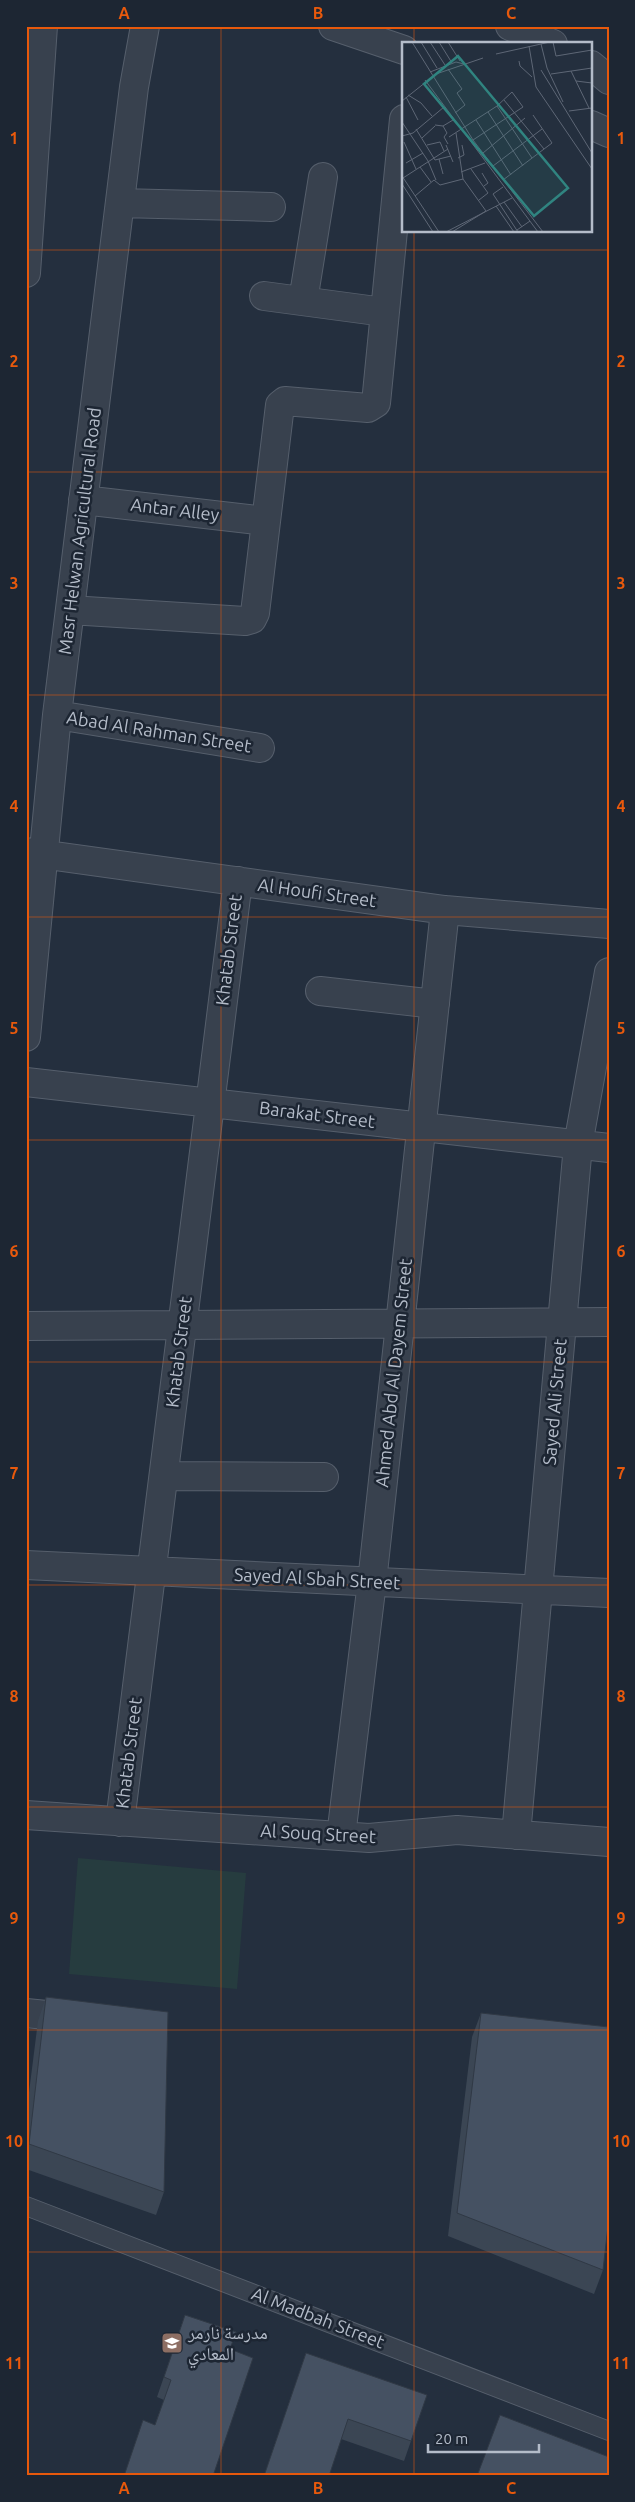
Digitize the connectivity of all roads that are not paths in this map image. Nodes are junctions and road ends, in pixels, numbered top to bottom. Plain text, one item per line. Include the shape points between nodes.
1 (43, 26) edge
2 (145, 26) edge
3 (333, 26) edge
4 (510, 26) edge
5 (548, 42) edge
6 (402, 49) edge
7 (592, 66) edge
8 (609, 80) edge
9 (592, 125) edge
10 (609, 133) edge
11 (402, 138) edge
12 (323, 177) dead end
13 (120, 203) junction
14 (271, 206) dead end
15 (26, 273) edge
16 (264, 296) dead end
17 (303, 301) junction
18 (384, 312) junction
19 (84, 500) junction
20 (266, 521) junction
21 (70, 610) junction
22 (57, 715) junction
23 (260, 748) dead end
24 (35, 854) edge
25 (238, 882) junction
26 (445, 910) junction
27 (609, 924) edge
28 (609, 972) edge
29 (320, 991) dead end
30 (435, 1004) junction
31 (26, 1037) edge
32 (26, 1082) edge
33 (210, 1103) junction
34 (421, 1127) junction
35 (578, 1145) junction
36 (609, 1148) edge
37 (609, 1322) edge
38 (562, 1323) junction
39 (400, 1324) junction
40 (182, 1325) junction
41 (26, 1326) edge
42 (164, 1476) junction
43 (324, 1477) dead end
44 (26, 1564) edge
45 (152, 1570) junction
46 (372, 1582) junction
47 (538, 1590) junction
48 (609, 1592) edge
49 (26, 1815) edge
50 (120, 1822) junction
51 (516, 1835) junction
52 (341, 1836) junction
53 (609, 1842) edge
54 (26, 2014) edge
55 (104, 2021) edge
56 (26, 2206) edge
57 (609, 2431) edge

1 - 15 street
2 - 13 street, Masr Helwan Agricultural Road
3 - 6 street
4 - 5 street
7 - 8 street
9 - 10 street
11 - 18 street
12 - 17 street
13 - 14 street
13 - 19 street, Masr Helwan Agricultural Road
16 - 17 street
17 - 18 street
18 - 20 street via 374,406 285,401 280,405
19 - 20 street, Antar Alley
19 - 21 street, Masr Helwan Agricultural Road
20 - 21 street via 254,613 249,621
21 - 22 street, Masr Helwan Agricultural Road
22 - 23 street, Abad Al Rahman Street
22 - 24 street, Masr Helwan Agricultural Road
24 - 25 street, Al Houfi Street
24 - 31 street, Masr Helwan Agricultural Road
25 - 26 street, Al Houfi Street
25 - 33 street, Khatab Street
26 - 27 street, Al Houfi Street
26 - 30 street, Ahmed Abd Al Dayem Street
28 - 35 street, Sayed Ali Street
29 - 30 street
30 - 34 street, Ahmed Abd Al Dayem Street
32 - 33 street, Barakat Street
33 - 34 street, Barakat Street
33 - 40 street, Khatab Street
34 - 35 street, Barakat Street
34 - 39 street, Ahmed Abd Al Dayem Street
35 - 36 street, Barakat Street
35 - 38 street, Sayed Ali Street
37 - 38 street
38 - 39 street
38 - 47 street, Sayed Ali Street
39 - 40 street
39 - 46 street, Ahmed Abd Al Dayem Street
40 - 41 street
40 - 42 street, Khatab Street
42 - 43 street
42 - 45 street, Khatab Street
44 - 45 street, Sayed Al Sbah Street
45 - 46 street, Sayed Al Sbah Street
45 - 50 street, Khatab Street
46 - 47 street, Sayed Al Sbah Street
46 - 52 street, Ahmed Abd Al Dayem Street
47 - 48 street, Sayed Al Sbah Street
47 - 51 street, Sayed Ali Street
49 - 50 street, Al Souq Street
50 - 52 street, Al Souq Street
51 - 52 street, Al Souq Street via 457,1830 398,1837
51 - 53 street, Al Souq Street
54 - 55 street
56 - 57 lane, Al Madbah Street

